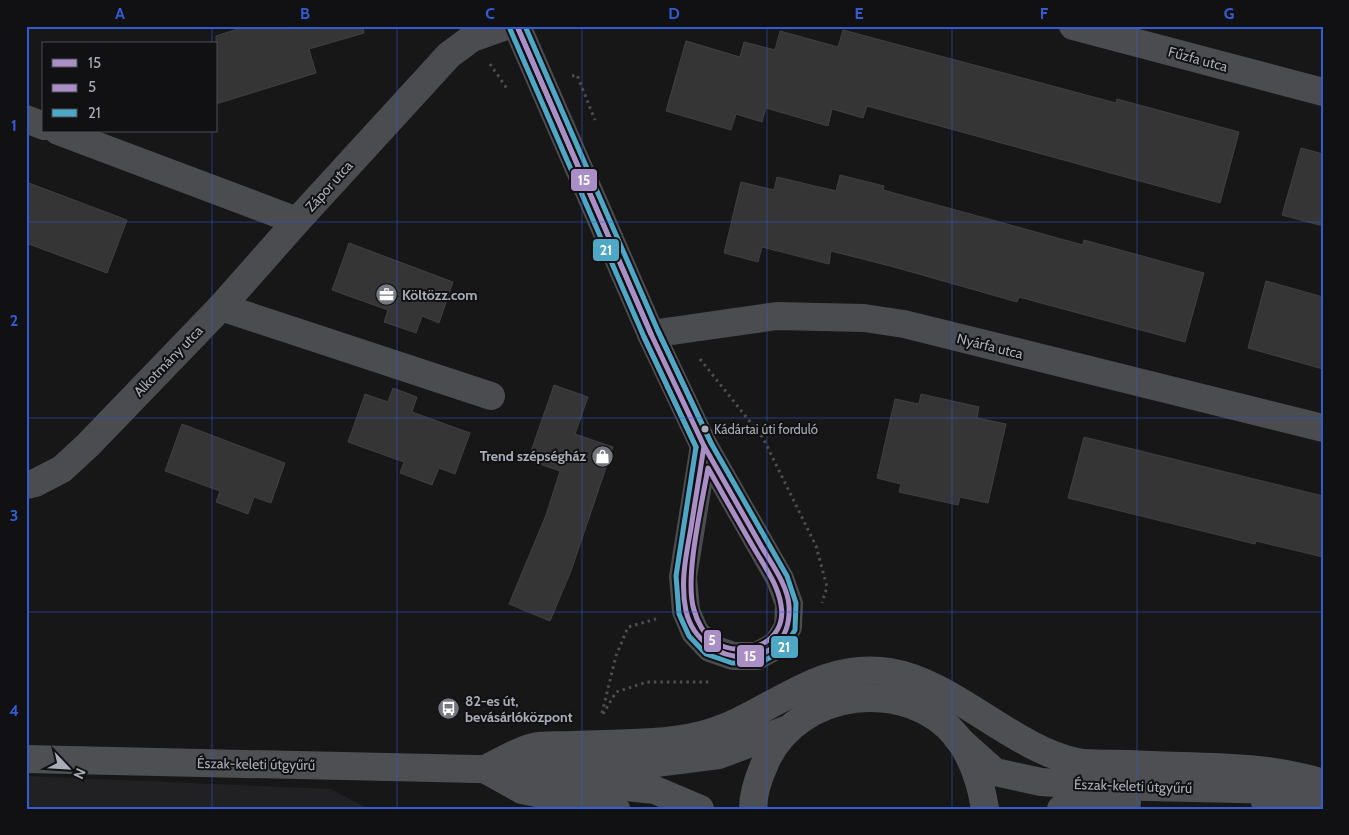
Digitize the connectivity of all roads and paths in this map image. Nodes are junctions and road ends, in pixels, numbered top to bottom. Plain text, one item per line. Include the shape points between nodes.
1 (506, 26) edge
2 (517, 26) edge
3 (1073, 26) edge
4 (472, 38) junction
5 (542, 84) junction
6 (1323, 92) edge
7 (26, 120) edge
8 (42, 125) edge
9 (61, 132) edge
10 (298, 221) junction
11 (221, 307) junction
12 (651, 334) junction
13 (491, 396) dead end
14 (1323, 428) edge
15 (704, 446) junction
16 (26, 486) edge
17 (686, 611) junction
18 (718, 682) dead end
19 (788, 729) junction
20 (957, 738) junction
21 (26, 759) edge
22 (485, 768) junction
23 (1323, 783) edge
24 (1323, 791) edge
25 (1323, 799) edge
26 (1114, 806) edge
27 (616, 809) edge
28 (700, 809) edge
29 (753, 809) edge
30 (985, 809) edge
31 (1061, 809) edge

1 - 4 street, Zápor utca
2 - 5 street
3 - 6 street, Fűzfa utca
4 - 5 path via 510,92
4 - 10 street, Zápor utca via 449,55
5 - 12 street
7 - 8 street
9 - 10 street, Zápor utca
10 - 11 street, Alkotmány utca
11 - 13 street
11 - 16 street, Alkotmány utca via 62,469
12 - 14 street, Nyárfa utca via 777,316 874,320 923,329
12 - 15 street
15 - 17 street via 683,576
15 - 17 street via 780,579 789,604 788,628 777,646 757,656 732,656 710,648 695,632
17 - 18 path via 628,627 616,656 601,718 616,692 646,682
19 - 20 main road via 810,712 836,701 864,697 892,699 916,707 939,720
19 - 22 main road via 719,755 656,763 517,770
19 - 29 main road via 770,751 758,777
20 - 24 main road, Észak-keleti útgyűrű via 995,772 1041,782
20 - 30 main road via 972,759
21 - 22 main road, Észak-keleti útgyűrű
22 - 23 main road via 534,747 669,740 701,735 732,726 806,684 833,674 862,670 891,672 920,681 1005,729 1076,762 1241,769
22 - 27 main road via 522,790
22 - 28 main road via 655,790
25 - 26 main road, Észak-keleti útgyűrű
26 - 31 main road, Észak-keleti útgyűrű via 1074,805

